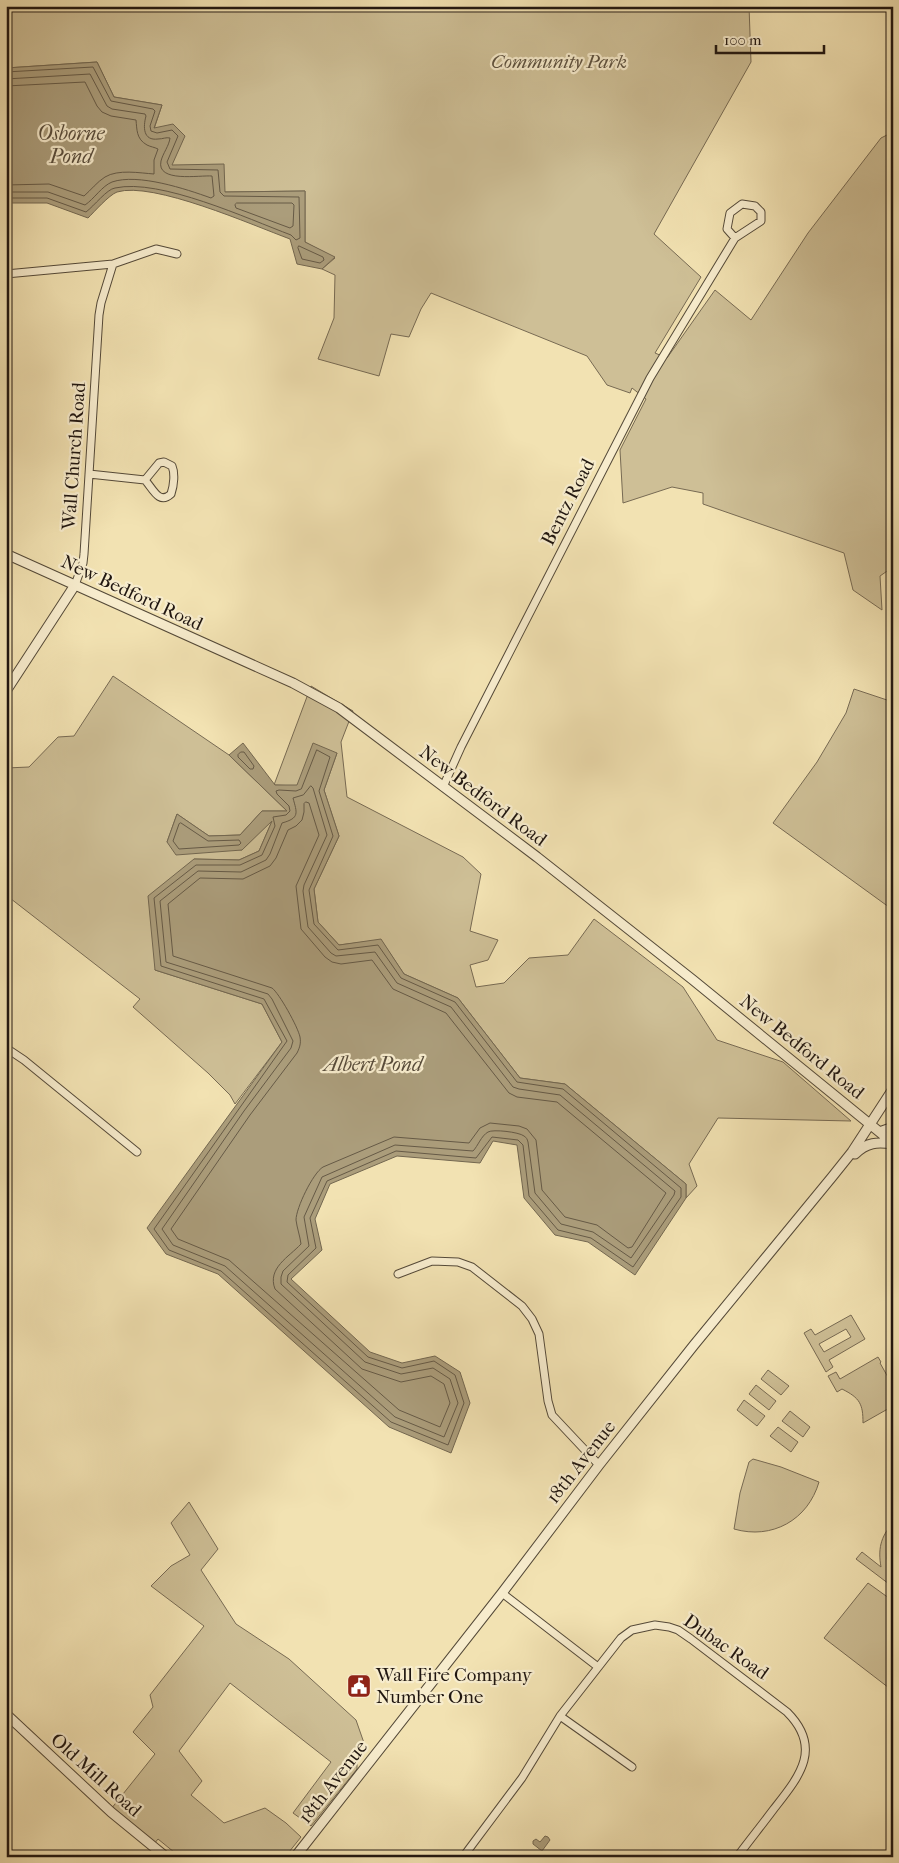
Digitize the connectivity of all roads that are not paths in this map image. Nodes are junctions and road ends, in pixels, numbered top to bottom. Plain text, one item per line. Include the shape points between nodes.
1 (735, 238) junction
2 (177, 254) dead end
3 (114, 264) junction
4 (6, 274) edge
5 (89, 474) junction
6 (145, 480) junction
7 (6, 554) edge
8 (75, 585) junction
9 (6, 691) edge
10 (443, 787) junction
11 (6, 1048) edge
12 (893, 1089) edge
13 (871, 1123) junction
14 (893, 1126) edge
15 (879, 1131) junction
16 (893, 1143) edge
17 (137, 1152) dead end
18 (832, 1177) junction
19 (398, 1274) dead end
20 (599, 1465) junction
21 (502, 1593) junction
22 (598, 1666) junction
23 (6, 1714) edge
24 (560, 1716) junction
25 (632, 1767) dead end
26 (166, 1857) edge
27 (296, 1857) edge
28 (463, 1857) edge
29 (737, 1857) edge

1 - 1 street, Bentz Road via 761,221 761,212 755,206 742,204 730,213 727,229
1 - 10 street, Bentz Road via 650,378
2 - 3 street via 156,249
3 - 4 street
3 - 5 street, Wall Church Road via 99,315
5 - 6 street
5 - 8 street, Wall Church Road via 83,563
6 - 6 street via 157,496 165,498 171,494 174,470 168,463 159,464
7 - 8 street, New Bedford Road
8 - 9 street, Wall Church Road
8 - 10 street, New Bedford Road via 317,694 350,715
10 - 13 street, New Bedford Road via 537,857
11 - 17 street
12 - 13 street, 18th Avenue
13 - 15 street, New Bedford Road
13 - 18 street, 18th Avenue
14 - 15 street
15 - 16 street, New Bedford Road
16 - 18 street via 875,1142 862,1147
18 - 20 street, 18th Avenue
19 - 20 street via 432,1261 458,1262 472,1268 522,1306 539,1334 552,1415
20 - 21 street, 18th Avenue
21 - 22 street
21 - 27 street, 18th Avenue
22 - 24 street, Dubac Road
22 - 29 street, Dubac Road via 616,1643 632,1630 648,1625 669,1626 691,1639 794,1718 805,1746 802,1769
23 - 26 street, Old Mill Road via 111,1812
24 - 25 street
24 - 28 street, Dubac Road via 522,1778

